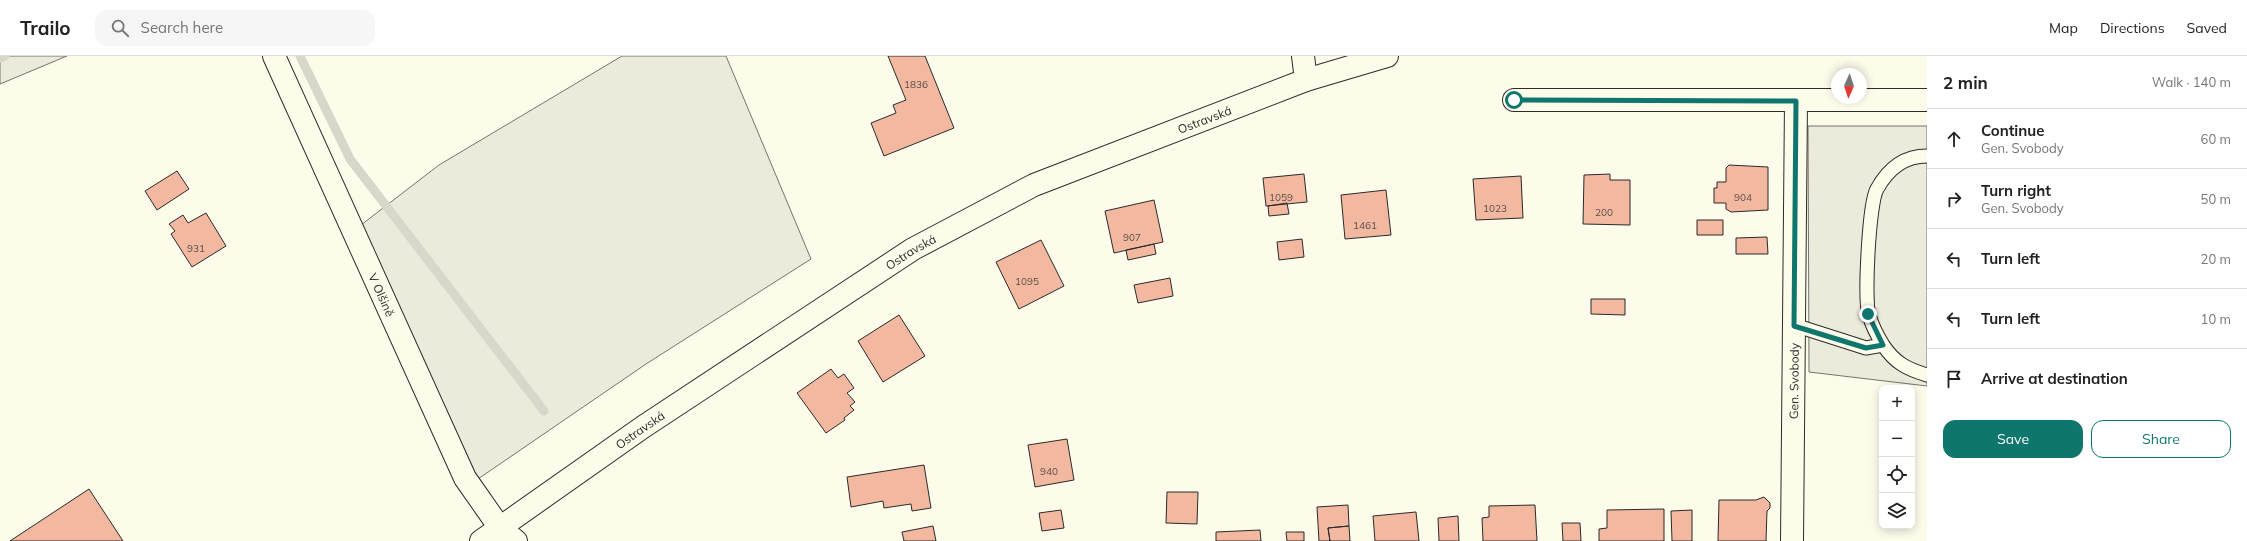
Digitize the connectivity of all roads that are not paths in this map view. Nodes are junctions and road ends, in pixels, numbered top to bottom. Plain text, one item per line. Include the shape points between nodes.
1 (274, 56) edge
2 (1303, 56) edge
3 (1387, 56) edge
4 (1306, 80) junction
5 (1514, 100) dead end
6 (1927, 100) edge
7 (1796, 101) junction
8 (1927, 156) edge
9 (1794, 326) junction
10 (1883, 345) junction
11 (1927, 375) edge
12 (508, 535) edge
13 (481, 541) edge
14 (1792, 541) edge

1 - 12 street, V Olšině via 465,478
2 - 4 street
3 - 4 street, Ostravská
4 - 12 street, Ostravská via 1034,185 913,249 643,427
5 - 7 street
6 - 7 street
7 - 9 street, Gen. Svobody
8 - 10 lane via 1913,156 1893,167 1876,190 1867,255 1868,314
9 - 10 lane via 1866,348
9 - 14 street, Gen. Svobody
10 - 11 lane via 1905,368
12 - 13 street, Ostravská

